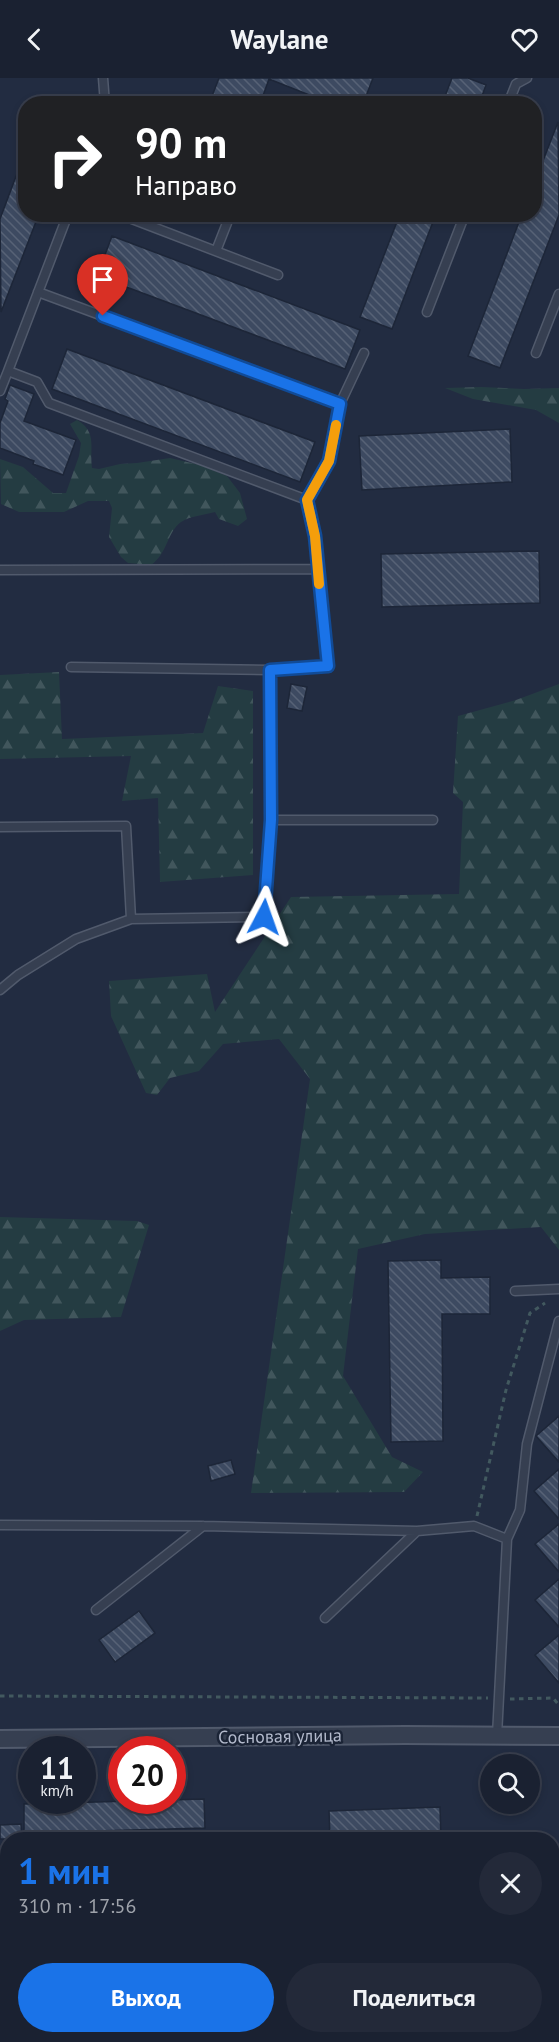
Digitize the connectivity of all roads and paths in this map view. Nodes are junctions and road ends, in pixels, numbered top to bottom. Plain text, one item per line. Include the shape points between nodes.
1 (103, 78) edge
2 (527, 78) edge
3 (104, 96) edge
4 (511, 96) edge
5 (65, 222) edge
6 (140, 222) edge
7 (462, 222) edge
8 (227, 223) dead end
9 (216, 251) junction
10 (278, 275) dead end
11 (38, 292) junction
12 (559, 294) edge
13 (427, 312) dead end
14 (364, 353) dead end
15 (536, 353) dead end
16 (8, 370) junction
17 (0, 391) edge
18 (340, 404) junction
19 (307, 500) junction
20 (317, 569) junction
21 (0, 570) edge
22 (71, 667) dead end
23 (270, 670) junction
24 (271, 820) junction
25 (433, 820) dead end
26 (0, 827) edge
27 (131, 919) junction
28 (0, 990) edge
29 (559, 1289) edge
30 (515, 1291) dead end
31 (549, 1300) dead end
32 (559, 1321) edge
33 (0, 1525) edge
34 (203, 1526) junction
35 (474, 1526) junction
36 (417, 1531) junction
37 (507, 1539) junction
38 (96, 1610) dead end
39 (325, 1618) dead end
40 (0, 1696) edge
41 (499, 1699) junction
42 (559, 1705) edge
43 (497, 1736) junction
44 (559, 1736) edge
45 (0, 1739) edge

1 - 3 lane
2 - 4 lane via 516,84
5 - 11 lane
6 - 9 lane
7 - 13 lane
8 - 9 lane
9 - 10 lane
11 - 16 lane
11 - 18 lane
12 - 15 lane
14 - 18 lane
16 - 17 lane
16 - 19 lane via 37,382 49,403
18 - 19 lane via 329,461
19 - 20 lane
20 - 21 lane
20 - 23 lane via 328,666
22 - 23 lane
23 - 24 lane
24 - 25 lane
24 - 27 lane via 264,917
26 - 27 lane via 126,826
27 - 28 lane via 76,939
29 - 30 lane
31 - 35 path via 530,1312 506,1390
32 - 37 lane via 527,1444 520,1510
33 - 34 lane
34 - 36 lane
34 - 38 lane
35 - 36 lane
35 - 37 lane
36 - 39 lane
37 - 41 lane
40 - 41 path
41 - 42 path via 553,1698
41 - 43 lane
43 - 44 street, Сосновая улица
43 - 45 street, Сосновая улица

